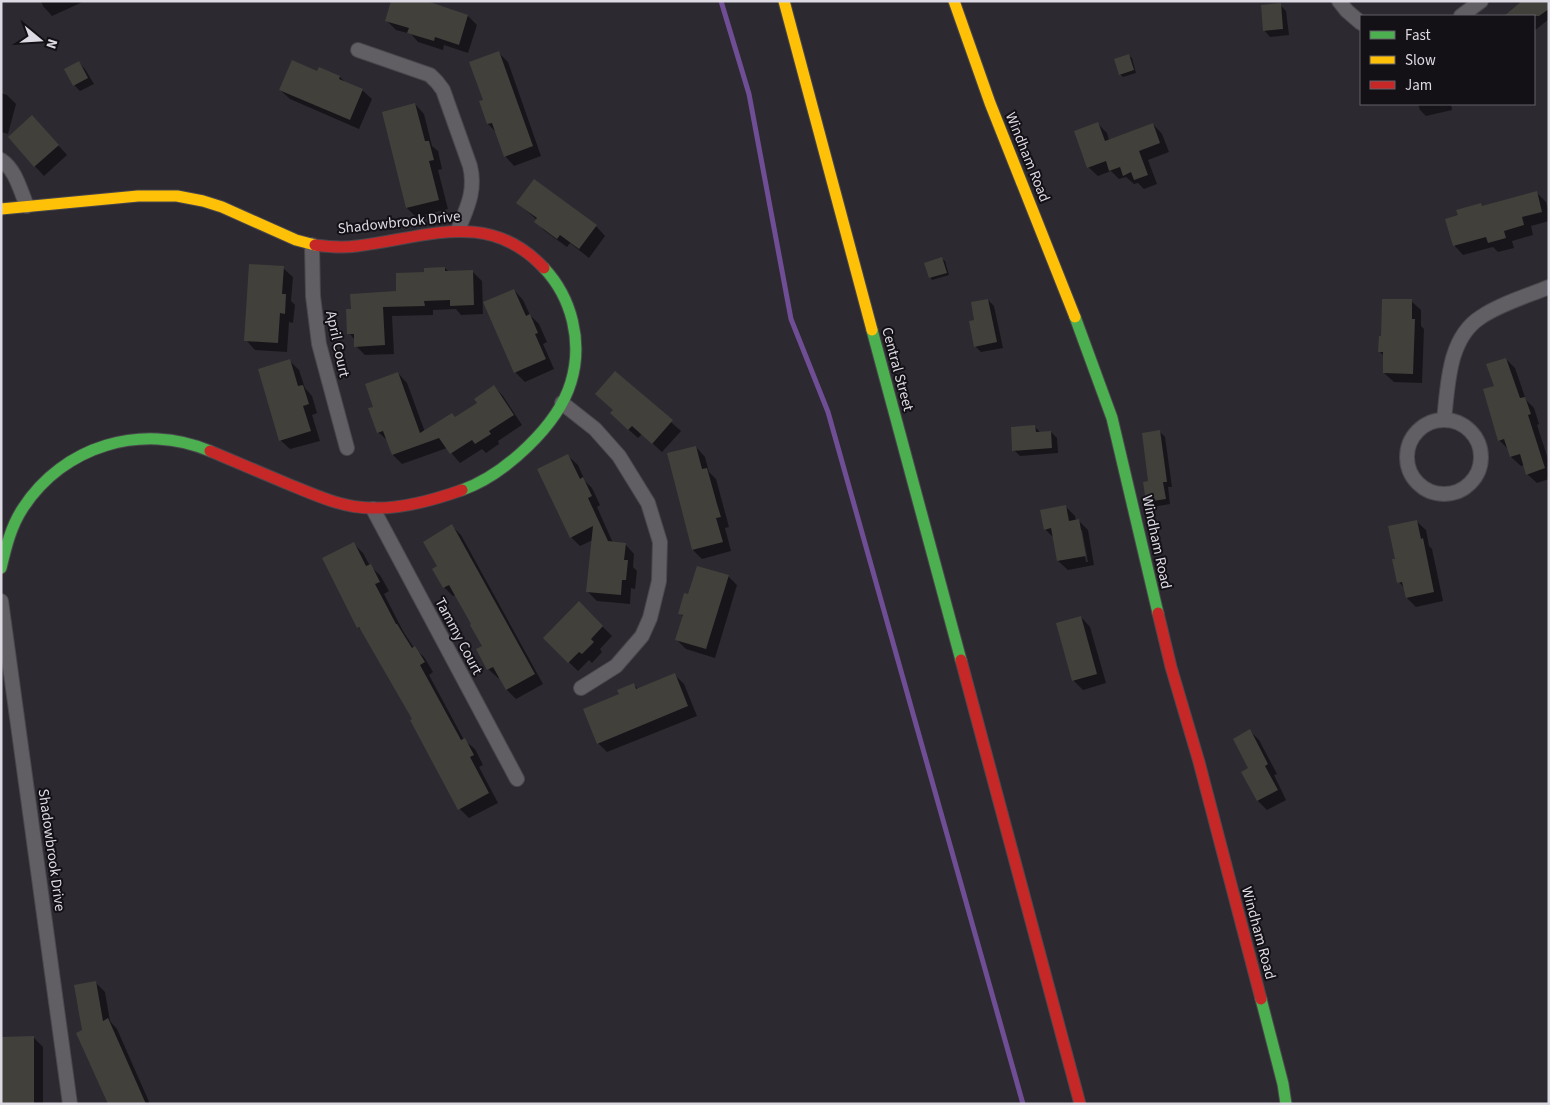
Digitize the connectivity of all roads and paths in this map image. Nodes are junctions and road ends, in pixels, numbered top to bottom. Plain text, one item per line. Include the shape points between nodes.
1 (784, 1) edge
2 (954, 1) edge
3 (1339, 1) edge
4 (1481, 1) edge
5 (1462, 15) edge
6 (1360, 22) edge
7 (358, 50) dead end
8 (1, 160) edge
9 (27, 206) junction
10 (1, 209) edge
11 (458, 230) junction
12 (312, 245) junction
13 (1549, 287) edge
14 (562, 403) junction
15 (1444, 420) junction
16 (347, 448) dead end
17 (373, 509) junction
18 (1, 568) edge
19 (1, 601) edge
20 (581, 688) dead end
21 (517, 779) dead end
22 (70, 1104) edge
23 (1080, 1104) edge
24 (1286, 1104) edge

1 - 23 street, Central Street
2 - 24 street, Windham Road via 1112,418 1171,667
3 - 6 street
4 - 5 street
7 - 11 street via 430,75 443,90 473,179 468,205
8 - 9 street via 14,174
9 - 10 street, Shadowbrook Drive
9 - 12 street, Shadowbrook Drive via 176,195 219,206
11 - 12 street, Shadowbrook Drive via 355,246
11 - 14 street, Shadowbrook Drive via 492,234 512,243 544,268 562,292 569,305 576,341 572,377
12 - 16 street, April Court via 313,296 319,344
13 - 15 street via 1482,316 1467,330 1453,358
14 - 17 street, Shadowbrook Drive via 515,458 474,487 446,498
14 - 20 street via 595,429 624,464 648,503 660,542 659,582 642,636 616,666
15 - 15 street via 1425,426 1414,435 1408,461 1411,474 1420,485 1431,492 1446,494 1460,490 1472,481 1479,468 1481,452 1476,438 1466,427
17 - 18 street, Shadowbrook Drive via 321,497 189,443 158,438 125,440 92,450 54,470 28,499 7,538
17 - 21 street, Tammy Court
19 - 22 street, Shadowbrook Drive

